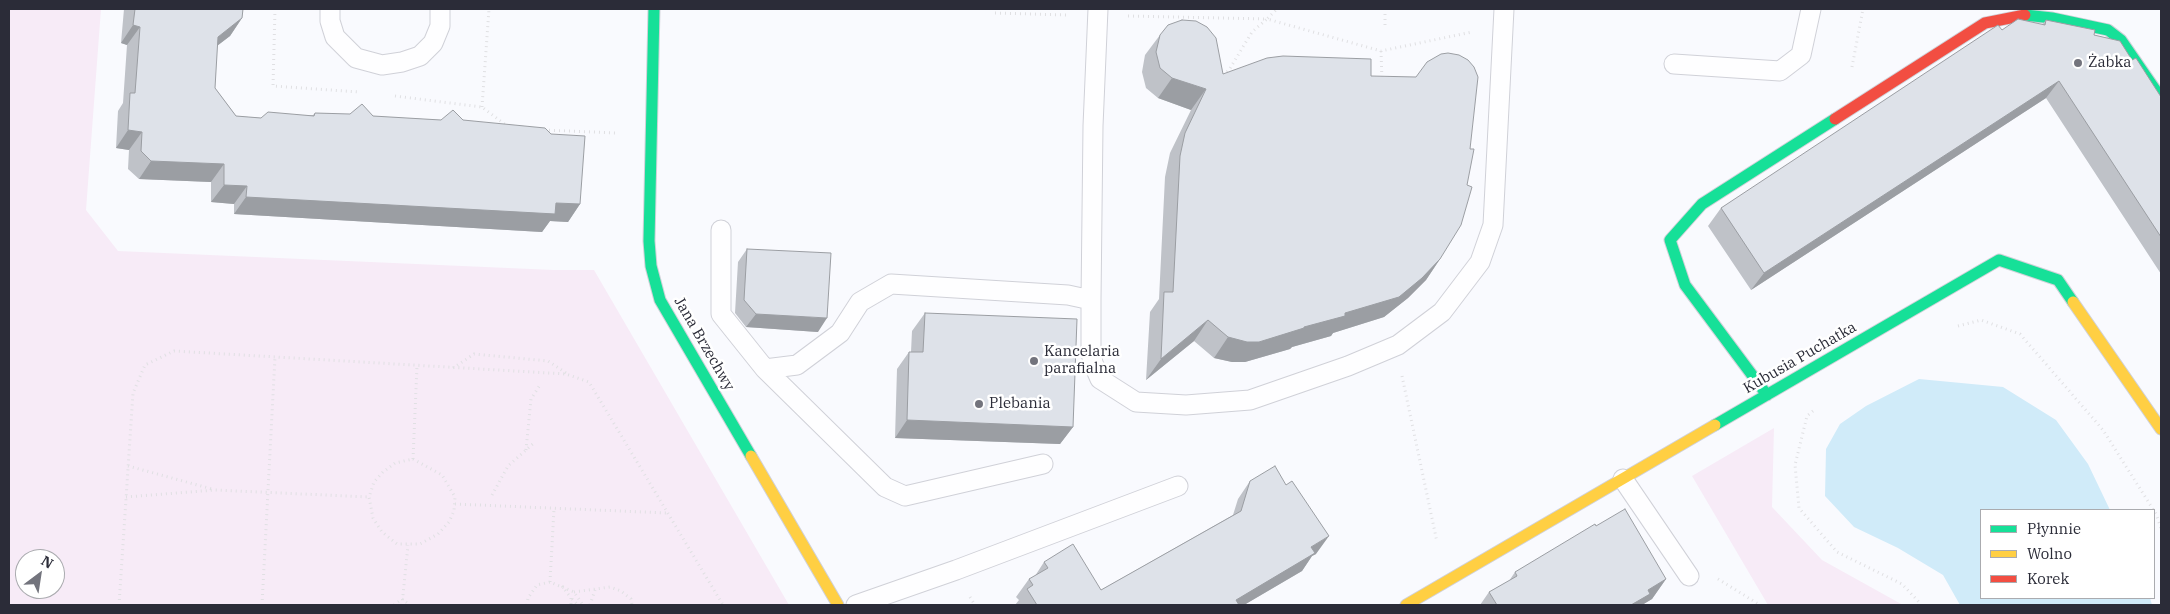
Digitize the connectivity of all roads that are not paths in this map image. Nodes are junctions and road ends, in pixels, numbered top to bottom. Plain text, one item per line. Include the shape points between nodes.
1 (330, 9) edge
2 (440, 9) edge
3 (654, 9) edge
4 (1504, 9) edge
5 (1811, 9) edge
6 (1098, 12) edge
7 (1674, 64) dead end
8 (2161, 98) edge
9 (721, 230) dead end
10 (1091, 300) junction
11 (765, 369) junction
12 (1767, 395) junction
13 (2161, 429) edge
14 (1043, 464) dead end
15 (1623, 479) junction
16 (1178, 486) dead end
17 (1689, 576) dead end
18 (838, 605) edge
19 (856, 605) edge
20 (1406, 605) edge

1 - 2 lane via 335,37 356,58 382,65 420,56 433,43 440,26
3 - 18 street, Jana Brzechwy via 648,241 660,300
4 - 10 lane via 1493,225 1480,262 1442,312 1398,345 1250,400 1186,405 1136,402 1100,379 1091,352
5 - 7 lane via 1801,55 1780,71
6 - 10 lane
8 - 12 street via 2121,40 2108,30 2021,14 1985,23 1702,204 1670,240 1685,285
9 - 11 lane via 722,314
10 - 11 lane via 1068,295 891,284 860,302 840,333 797,365
11 - 14 lane via 885,486 905,496
12 - 13 street, Kubusia Puchatka via 1999,260 2058,280
12 - 15 street, Kubusia Puchatka
15 - 17 lane
15 - 20 street, Kubusia Puchatka
16 - 19 lane

